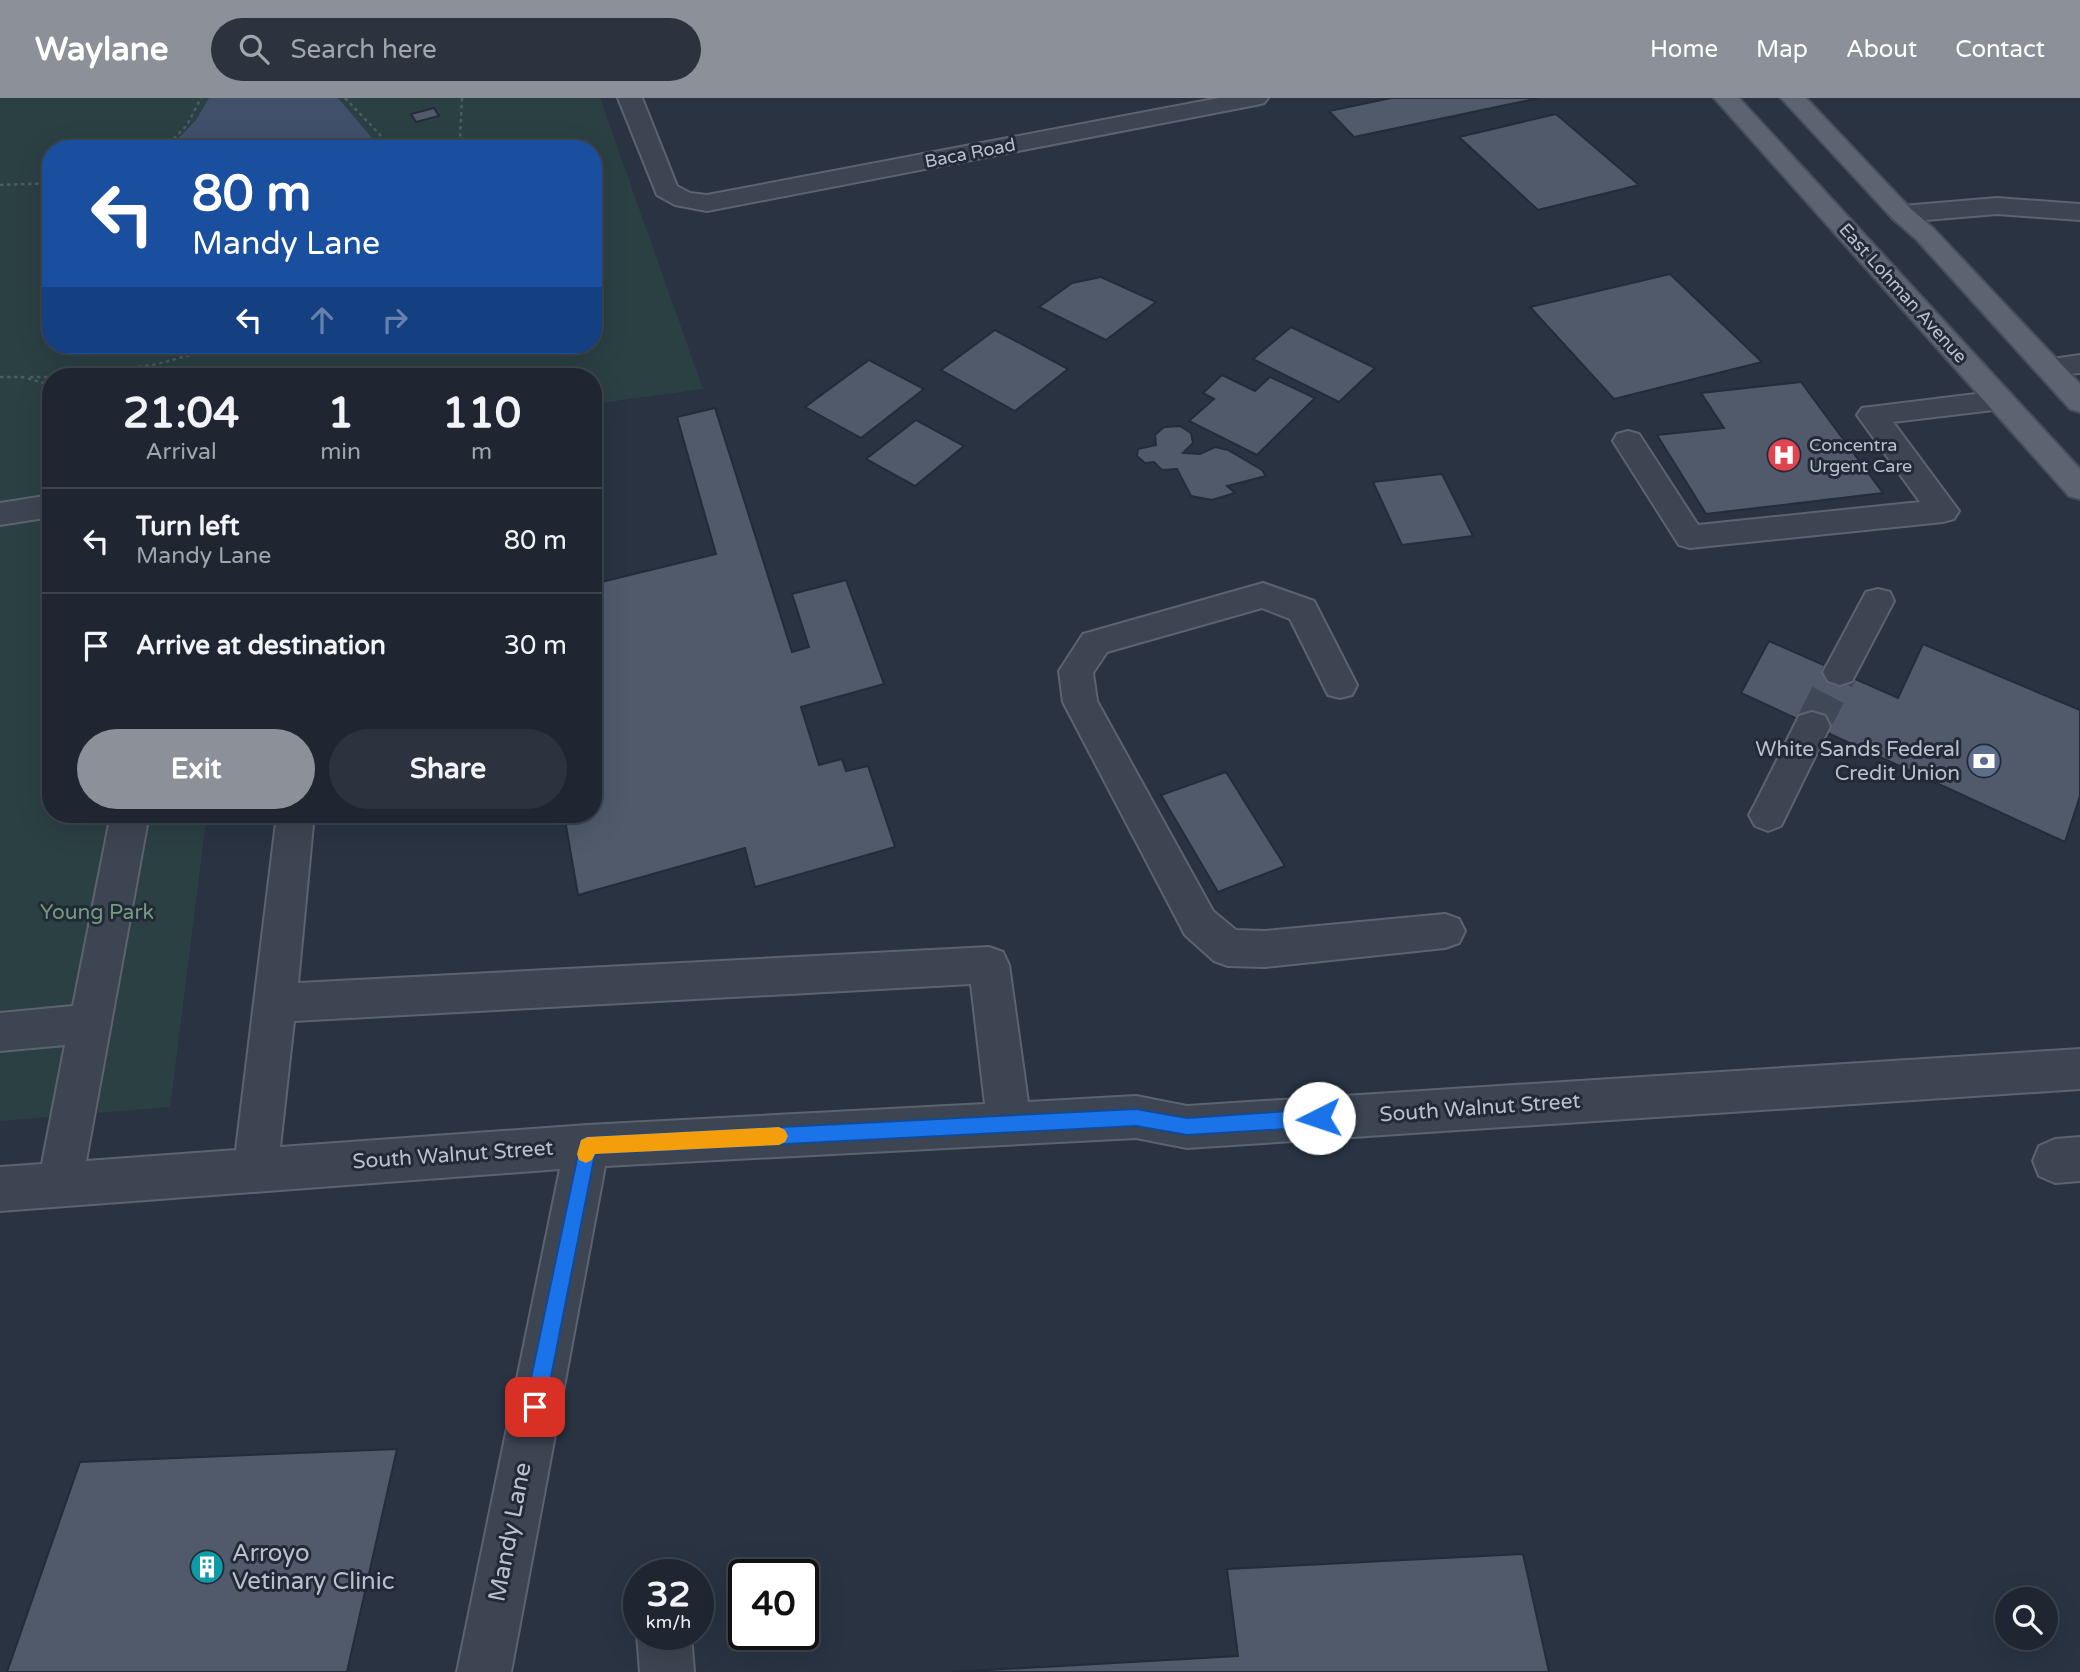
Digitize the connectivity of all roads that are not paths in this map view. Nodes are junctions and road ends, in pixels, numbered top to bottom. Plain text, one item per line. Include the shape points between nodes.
1 (630, 98) edge
2 (1256, 98) edge
3 (1727, 98) edge
4 (1793, 98) edge
5 (2080, 212) edge
6 (1902, 214) junction
7 (2080, 364) edge
8 (2048, 367) junction
9 (2000, 401) junction
10 (2080, 402) edge
11 (1628, 441) dead end
12 (2080, 488) edge
13 (42, 507) edge
14 (0, 514) edge
15 (1878, 601) dead end
16 (1840, 672) tunnel mouth
17 (1340, 685) dead end
18 (1812, 726) tunnel mouth
19 (1768, 814) dead end
20 (128, 823) edge
21 (294, 823) edge
22 (1445, 931) dead end
23 (275, 1003) junction
24 (90, 1024) junction
25 (0, 1032) edge
26 (2080, 1069) edge
27 (1009, 1124) junction
28 (587, 1146) junction
29 (256, 1170) junction
30 (60, 1184) junction
31 (0, 1189) edge
32 (665, 1650) edge
33 (484, 1672) edge
34 (667, 1672) edge

1 - 2 street, Baca Road via 666,190 684,200 708,203
3 - 9 main road, East Lohman Avenue
4 - 6 main road
5 - 6 street via 1997,206
6 - 8 main road
7 - 8 street
8 - 10 main road
9 - 11 street via 1872,415 1943,511 1690,537
9 - 12 main road, East Lohman Avenue
13 - 14 street
15 - 16 street
17 - 22 street via 1302,610 1263,594 1095,643 1076,671 1080,702 1199,923 1227,948
18 - 19 street
20 - 24 street
21 - 23 street
23 - 27 street via 989,965
23 - 29 street
24 - 25 street
24 - 30 street
26 - 27 street, South Walnut Street via 1187,1127 1136,1117
27 - 28 street, South Walnut Street
28 - 29 street, South Walnut Street
28 - 33 street, Mandy Lane
29 - 30 street, South Walnut Street
30 - 31 street, South Walnut Street
32 - 34 street

